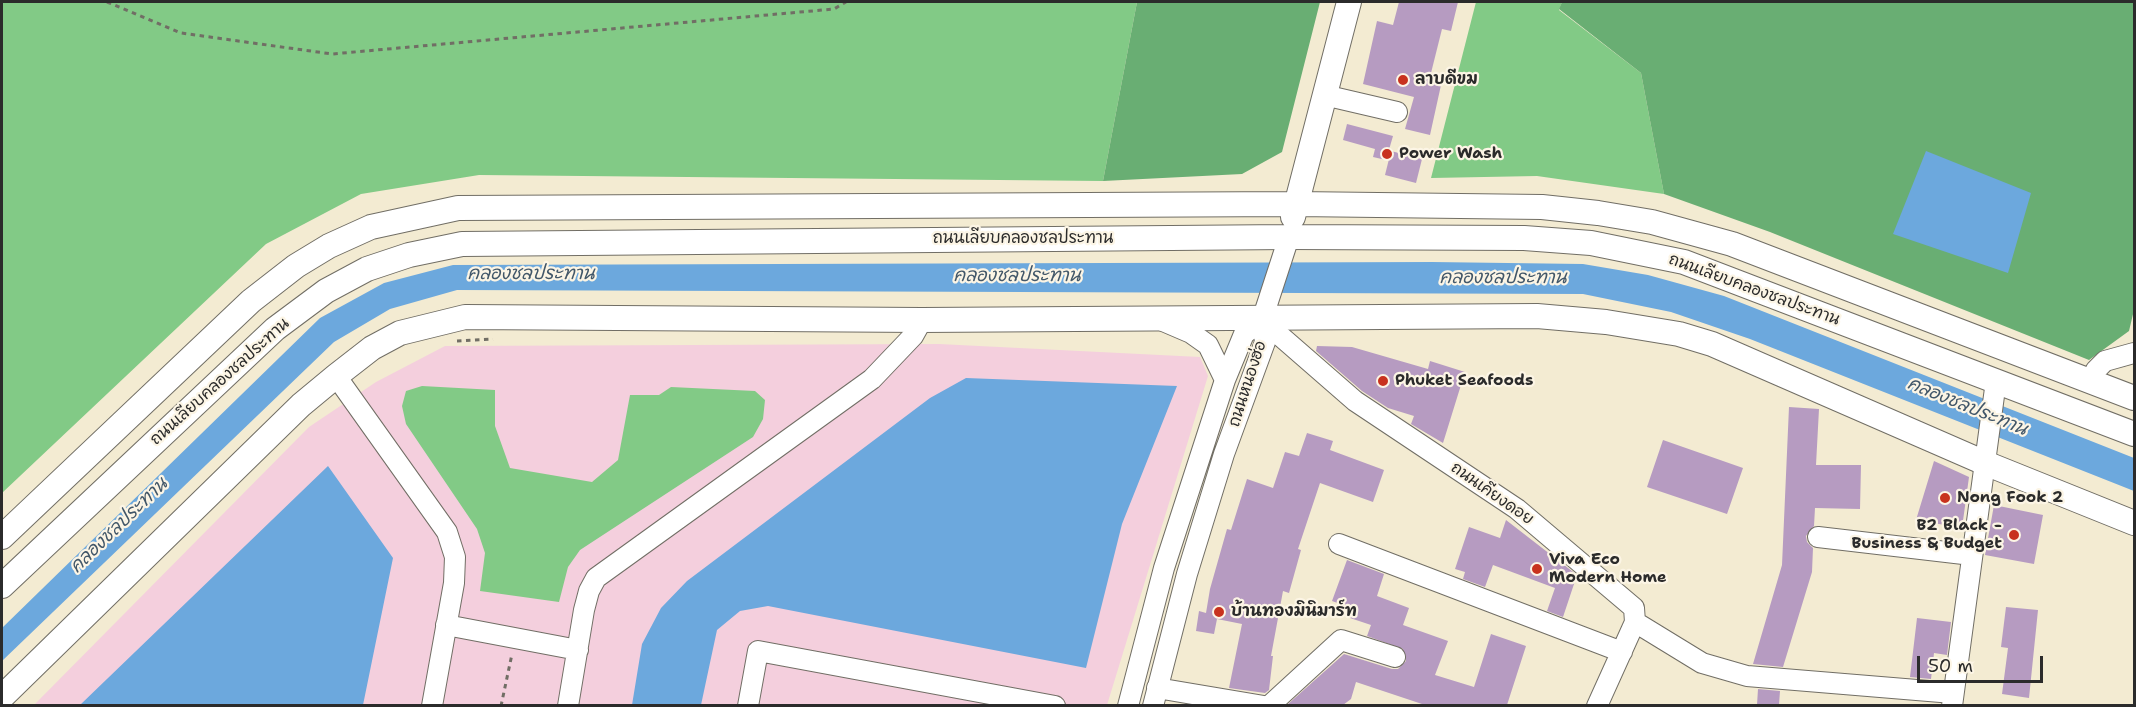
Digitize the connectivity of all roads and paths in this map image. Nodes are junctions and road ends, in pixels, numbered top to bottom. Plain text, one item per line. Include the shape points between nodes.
1 (107, 2) edge
2 (846, 2) edge
3 (1349, 2) edge
4 (1324, 95) junction
5 (1397, 112) dead end
6 (1296, 204) junction
7 (1289, 237) junction
8 (1158, 319) junction
9 (922, 320) junction
10 (1262, 320) junction
11 (496, 339) dead end
12 (449, 342) dead end
13 (2134, 353) edge
14 (336, 376) junction
15 (1225, 380) junction
16 (1996, 381) junction
17 (2090, 381) junction
18 (2134, 398) edge
19 (2078, 412) junction
20 (2134, 434) edge
21 (1985, 463) junction
22 (2134, 523) edge
23 (2, 537) edge
24 (1818, 537) dead end
25 (1339, 544) dead end
26 (1972, 555) junction
27 (2, 586) edge
28 (1635, 622) junction
29 (446, 625) junction
30 (515, 638) junction
31 (578, 650) junction
32 (1622, 652) junction
33 (1395, 657) dead end
34 (2, 697) edge
35 (1155, 697) edge
36 (1952, 699) edge
37 (1026, 703) edge
38 (432, 705) edge
39 (501, 705) edge
40 (568, 705) edge
41 (748, 705) edge
42 (1055, 705) edge
43 (1128, 705) edge
44 (1264, 705) edge
45 (1269, 705) edge
46 (1597, 705) edge

1 - 2 path via 181,33 332,54 834,9
3 - 4 main road
4 - 5 street
4 - 6 main road
6 - 7 main road
6 - 17 main road, ถนนเลียบคลองชลประทาน via 1542,207 1652,222 1732,244
6 - 23 main road, ถนนเลียบคลองชลประทาน via 458,208 405,218 371,227 329,246 251,301
7 - 10 street
7 - 16 main road, ถนนเลียบคลองชลประทาน via 1524,238 1631,249 1734,280
7 - 27 main road, ถนนเลียบคลองชลประทาน via 473,244 409,255 367,269 326,291 275,329
8 - 9 main road
8 - 10 main road
8 - 15 street via 1208,345
9 - 14 main road via 465,317 400,333 372,348
9 - 31 street via 913,336 872,380 596,578 589,591
10 - 15 street, ถนนหนองฮ่อ via 1244,334
10 - 21 main road via 1537,316 1606,321 1679,334 1768,366
10 - 28 street, ถนนเคียงดอย via 1355,401 1517,509 1634,608
10 - 35 street, ถนนหนองฮ่อ via 1264,342 1187,574
11 - 12 path
13 - 17 street via 2105,361
14 - 29 street via 447,532 455,557
14 - 34 main road via 301,405
15 - 43 street, ถนนหนองฮ่อ via 1164,568
16 - 19 main road, ถนนเลียบคลองชลประทาน
16 - 21 street
17 - 18 main road, ถนนเลียบคลองชลประทาน
17 - 19 main road
19 - 20 main road, ถนนเลียบคลองชลประทาน
21 - 22 main road
21 - 26 street
24 - 26 street
25 - 32 street
26 - 36 street
28 - 32 street
28 - 36 street via 1702,663 1747,676
29 - 30 street
29 - 38 street
30 - 31 street
30 - 39 path
31 - 40 street
32 - 46 street
33 - 45 street via 1341,640
35 - 44 street
37 - 41 street via 758,651
37 - 42 street

